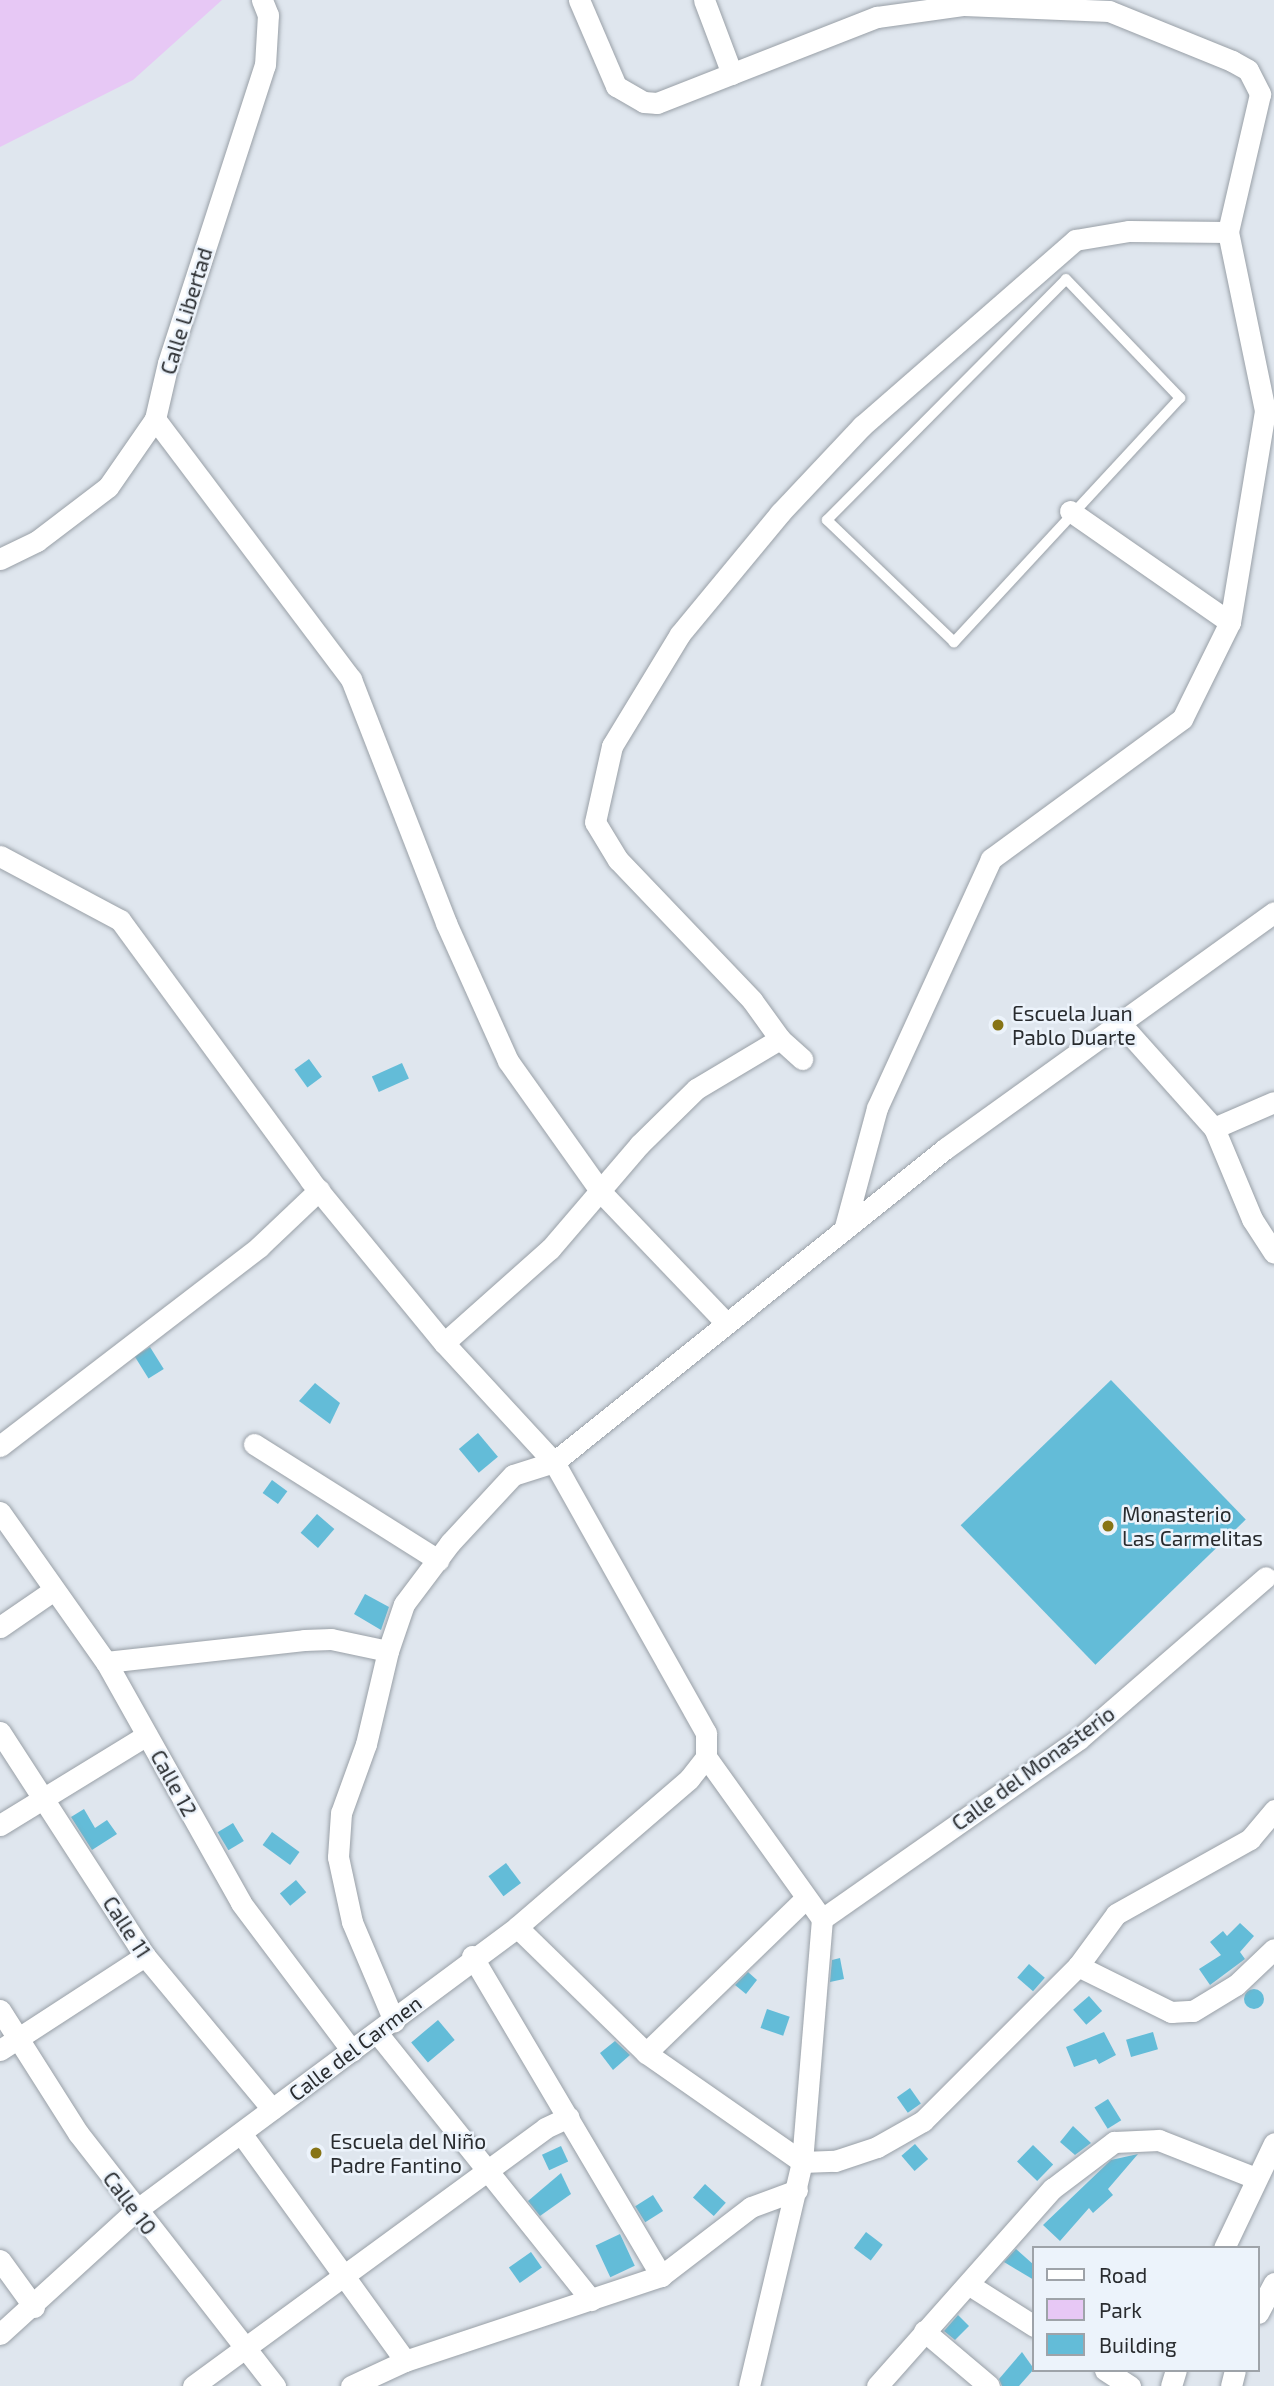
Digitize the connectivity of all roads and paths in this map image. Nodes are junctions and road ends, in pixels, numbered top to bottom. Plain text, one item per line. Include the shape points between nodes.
1 (262, 0) edge
2 (579, 0) edge
3 (704, 0) edge
4 (732, 74) junction
5 (1228, 232) junction
6 (1269, 405) edge
7 (155, 419) junction
8 (1070, 511) junction
9 (0, 559) edge
10 (1230, 622) junction
11 (0, 856) edge
12 (1274, 912) edge
13 (1120, 1023) junction
14 (780, 1039) junction
15 (802, 1059) dead end
16 (1274, 1102) edge
17 (1214, 1128) junction
18 (318, 1190) junction
19 (601, 1192) junction
20 (845, 1227) junction
21 (1274, 1253) edge
22 (726, 1323) junction
23 (444, 1343) junction
24 (254, 1444) dead end
25 (0, 1446) edge
26 (555, 1462) junction
27 (0, 1512) edge
28 (438, 1560) junction
29 (1266, 1577) dead end
30 (51, 1592) junction
31 (0, 1627) edge
32 (388, 1651) junction
33 (106, 1662) junction
34 (0, 1732) edge
35 (147, 1735) junction
36 (706, 1757) junction
37 (44, 1794) junction
38 (1274, 1810) edge
39 (0, 1825) edge
40 (805, 1899) junction
41 (822, 1919) junction
42 (517, 1927) junction
43 (1274, 1949) edge
44 (145, 1956) junction
45 (472, 1956) junction
46 (1078, 1966) junction
47 (0, 2010) edge
48 (386, 2028) junction
49 (19, 2038) junction
50 (0, 2050) edge
51 (352, 2051) junction
52 (646, 2053) junction
53 (272, 2109) junction
54 (569, 2117) junction
55 (243, 2136) junction
56 (1274, 2143) edge
57 (802, 2162) junction
58 (490, 2168) junction
59 (1254, 2177) junction
60 (797, 2190) junction
61 (135, 2211) junction
62 (1225, 2246) edge
63 (0, 2260) edge
64 (661, 2276) junction
65 (344, 2277) junction
66 (1274, 2283) edge
67 (971, 2286) junction
68 (592, 2301) junction
69 (34, 2307) junction
70 (1260, 2309) edge
71 (1032, 2325) edge
72 (924, 2331) junction
73 (0, 2334) edge
74 (245, 2348) junction
75 (405, 2361) junction
76 (1108, 2372) edge
77 (193, 2386) edge
78 (275, 2386) edge
79 (351, 2386) edge
80 (750, 2386) edge
81 (877, 2386) edge
82 (989, 2386) edge
83 (1130, 2386) edge

1 - 7 street, Calle Libertad via 268,15 265,65 168,363
2 - 4 street via 616,86 644,102 657,103
3 - 4 street
4 - 5 street via 877,17 964,5 1109,11 1248,70 1260,94
5 - 6 street
5 - 14 street via 1129,231 1074,240 1011,291 862,426 780,513 680,634 612,746 595,822 618,860 752,1000
6 - 10 street
7 - 9 street, Calle Libertad via 108,487 37,541
7 - 19 street via 351,679 446,923 508,1061
8 - 8 lane via 1180,398 1066,279 827,520 954,642
8 - 10 street
10 - 20 street via 1182,719 991,859 877,1108
11 - 18 street via 120,920
12 - 13 street
13 - 17 street
13 - 20 street
14 - 15 street
14 - 19 street via 696,1089 639,1145
16 - 17 street
17 - 21 street via 1252,1219
18 - 23 street
18 - 25 street via 259,1247
19 - 22 street
19 - 23 street via 550,1249
20 - 22 street
22 - 26 street
23 - 26 street
24 - 28 street
26 - 28 street via 513,1475
26 - 36 street via 706,1733
27 - 30 street, Calle 12
28 - 32 street via 404,1604
29 - 41 street, Calle del Monasterio via 1079,1739
30 - 31 street
30 - 33 street, Calle 12
32 - 33 street via 331,1639 304,1640
32 - 48 street via 366,1744 341,1813 338,1857
33 - 35 street, Calle 12
34 - 37 street, Calle 11
35 - 37 street
35 - 51 street, Calle 12 via 241,1903
36 - 40 street
36 - 42 street, Calle del Carmen via 689,1779
37 - 39 street
37 - 44 street, Calle 11
38 - 46 street via 1251,1839 1116,1914
40 - 41 street
40 - 52 street
41 - 57 street
42 - 45 street, Calle del Carmen
42 - 52 street
43 - 46 street via 1236,1985 1192,2011 1171,2011
44 - 49 street
44 - 53 street, Calle 11
45 - 48 street, Calle del Carmen
45 - 54 street
46 - 57 street via 923,2121 877,2147 835,2161
47 - 49 street, Calle 10
48 - 51 street, Calle del Carmen
48 - 58 street
49 - 50 street
49 - 61 street, Calle 10
51 - 53 street, Calle del Carmen
52 - 57 street
53 - 55 street, Calle del Carmen
54 - 58 street
54 - 64 street
55 - 61 street, Calle del Carmen
55 - 65 street
56 - 59 street
57 - 60 street
58 - 65 street
58 - 68 street
59 - 62 street
59 - 67 street via 1159,2140 1114,2142 1052,2189 1004,2240
60 - 64 street via 751,2207
60 - 80 street
61 - 69 street, Calle del Carmen
61 - 74 street, Calle 10
63 - 69 street
64 - 68 street
65 - 74 street
65 - 75 street
66 - 70 street
67 - 71 street
67 - 72 street
68 - 75 street
69 - 73 street, Calle del Carmen
72 - 81 street
72 - 82 street
74 - 77 street
74 - 78 street, Calle 10
75 - 79 street
76 - 83 street

